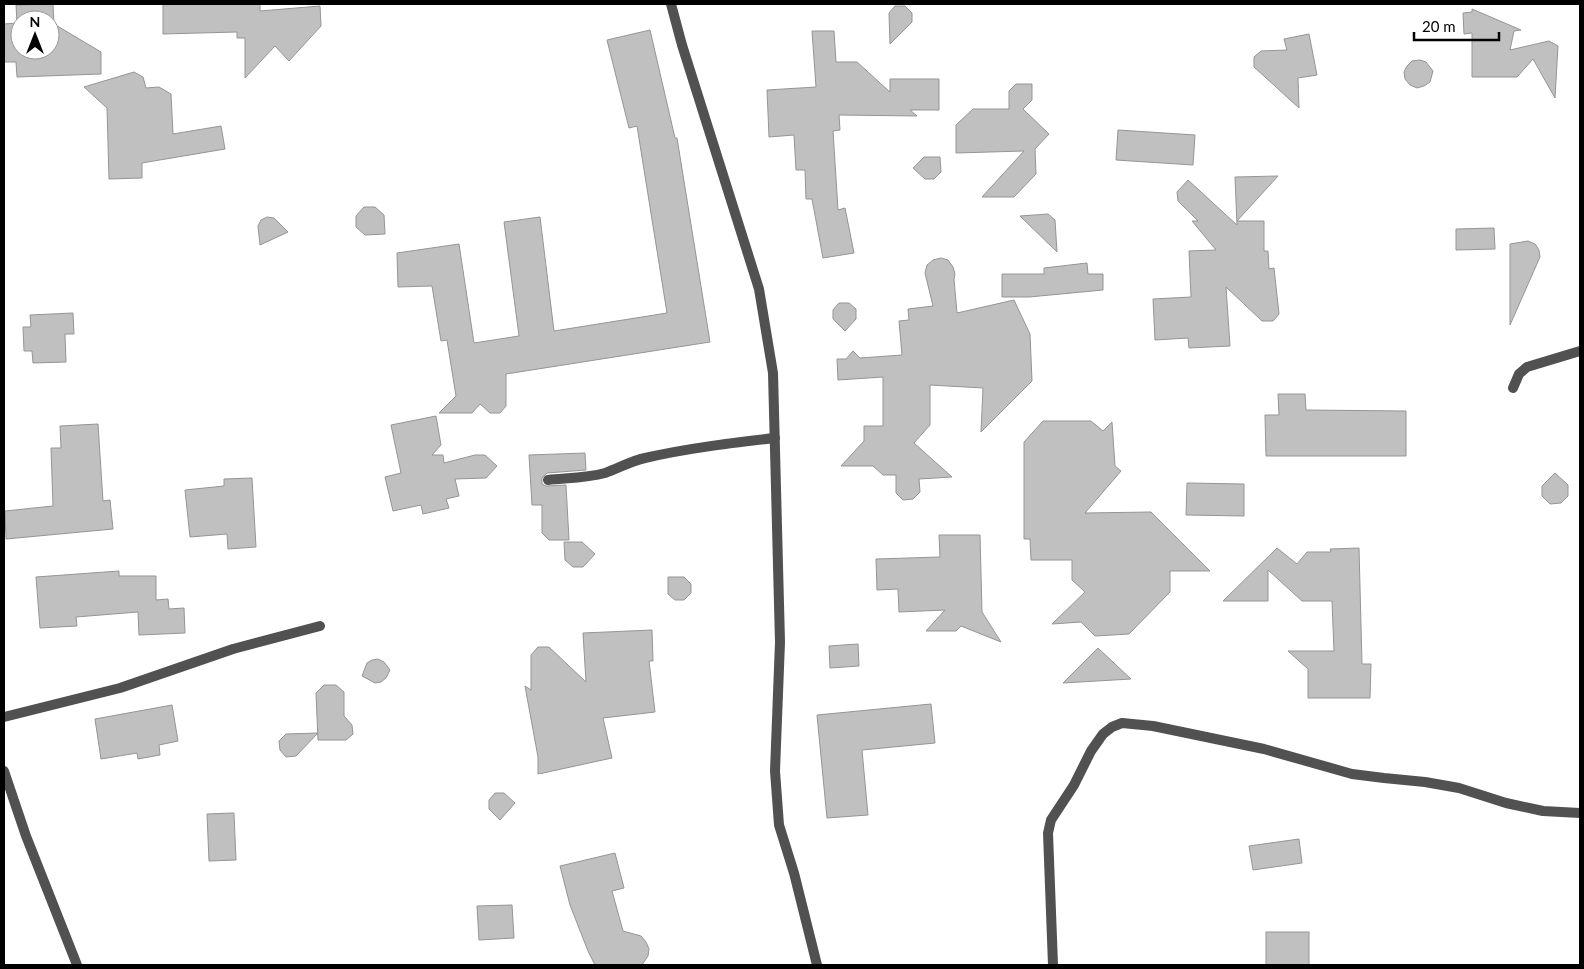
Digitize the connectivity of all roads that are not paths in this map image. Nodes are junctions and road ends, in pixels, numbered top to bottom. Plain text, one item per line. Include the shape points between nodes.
1 (671, 4) edge
2 (1580, 351) edge
3 (1513, 388) dead end
4 (775, 438) junction
5 (548, 480) dead end
6 (320, 626) dead end
7 (4, 717) edge
8 (4, 771) edge
9 (1580, 813) edge
10 (77, 965) edge
11 (817, 965) edge
12 (1053, 965) edge

1 - 4 street via 759,289 773,372
2 - 3 street via 1527,367 1519,374
4 - 5 street via 663,454 604,473
4 - 11 street via 780,642 775,771 779,826
6 - 7 street via 233,649 120,688
8 - 10 street
9 - 12 street via 1506,803 1459,788 1425,782 1352,774 1264,749 1122,723 1103,734 1090,751 1074,785 1051,820 1048,833

